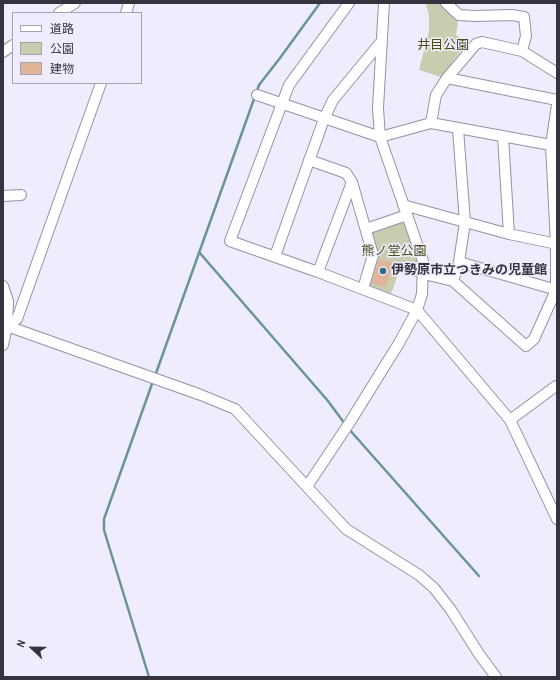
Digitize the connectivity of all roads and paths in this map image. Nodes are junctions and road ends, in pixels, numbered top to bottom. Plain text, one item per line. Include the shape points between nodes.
1 (75, 3) edge
2 (349, 3) edge
3 (384, 3) edge
4 (446, 3) edge
5 (61, 12) edge
6 (381, 42) junction
7 (12, 46) edge
8 (522, 51) junction
9 (3, 52) edge
10 (557, 73) edge
11 (447, 78) junction
12 (101, 84) edge
13 (257, 95) dead end
14 (557, 100) edge
15 (281, 104) junction
16 (557, 105) edge
17 (324, 119) junction
18 (555, 122) edge
19 (431, 123) junction
20 (458, 128) junction
21 (503, 136) junction
22 (380, 137) junction
23 (551, 145) junction
24 (309, 160) junction
25 (352, 182) junction
26 (21, 195) dead end
27 (3, 196) edge
28 (555, 199) edge
29 (405, 210) junction
30 (466, 222) junction
31 (366, 229) junction
32 (509, 234) junction
33 (557, 244) edge
34 (275, 256) junction
35 (459, 262) junction
36 (318, 272) junction
37 (424, 274) junction
38 (453, 281) junction
39 (3, 286) edge
40 (363, 289) junction
41 (556, 290) edge
42 (416, 310) junction
43 (7, 326) junction
44 (3, 345) edge
45 (556, 386) edge
46 (510, 420) junction
47 (308, 485) junction
48 (557, 519) edge
49 (496, 677) edge

1 - 5 street
2 - 15 street via 289,85
3 - 6 street
4 - 8 street via 459,15 524,17 526,36
6 - 17 street via 333,100
6 - 22 street via 378,108
7 - 9 street
8 - 10 street
8 - 11 street via 482,42 476,44
11 - 14 street
11 - 19 street via 436,95
12 - 43 street via 17,319
13 - 15 street
15 - 17 street
15 - 34 street via 230,241
16 - 18 street
17 - 22 street
17 - 24 street
18 - 23 street
19 - 20 street
19 - 22 street
20 - 21 street
20 - 30 street
21 - 23 street
21 - 32 street
22 - 29 street
23 - 28 street
24 - 25 street via 346,173
24 - 34 street
25 - 31 street
25 - 36 street
26 - 27 street
28 - 33 street
29 - 30 street
29 - 31 street
29 - 37 street via 423,261
30 - 32 street
30 - 35 street
31 - 40 street via 373,255
32 - 33 street
33 - 41 street
34 - 36 street
35 - 38 street
35 - 41 street
36 - 40 street
37 - 38 street
37 - 42 street via 422,294
38 - 41 street via 526,346 534,339
39 - 43 street via 8,301
40 - 42 street
42 - 46 street
42 - 47 street via 399,343
43 - 44 street
43 - 47 street via 228,404
45 - 46 street
46 - 48 street
47 - 49 street via 346,528 419,575 434,588

